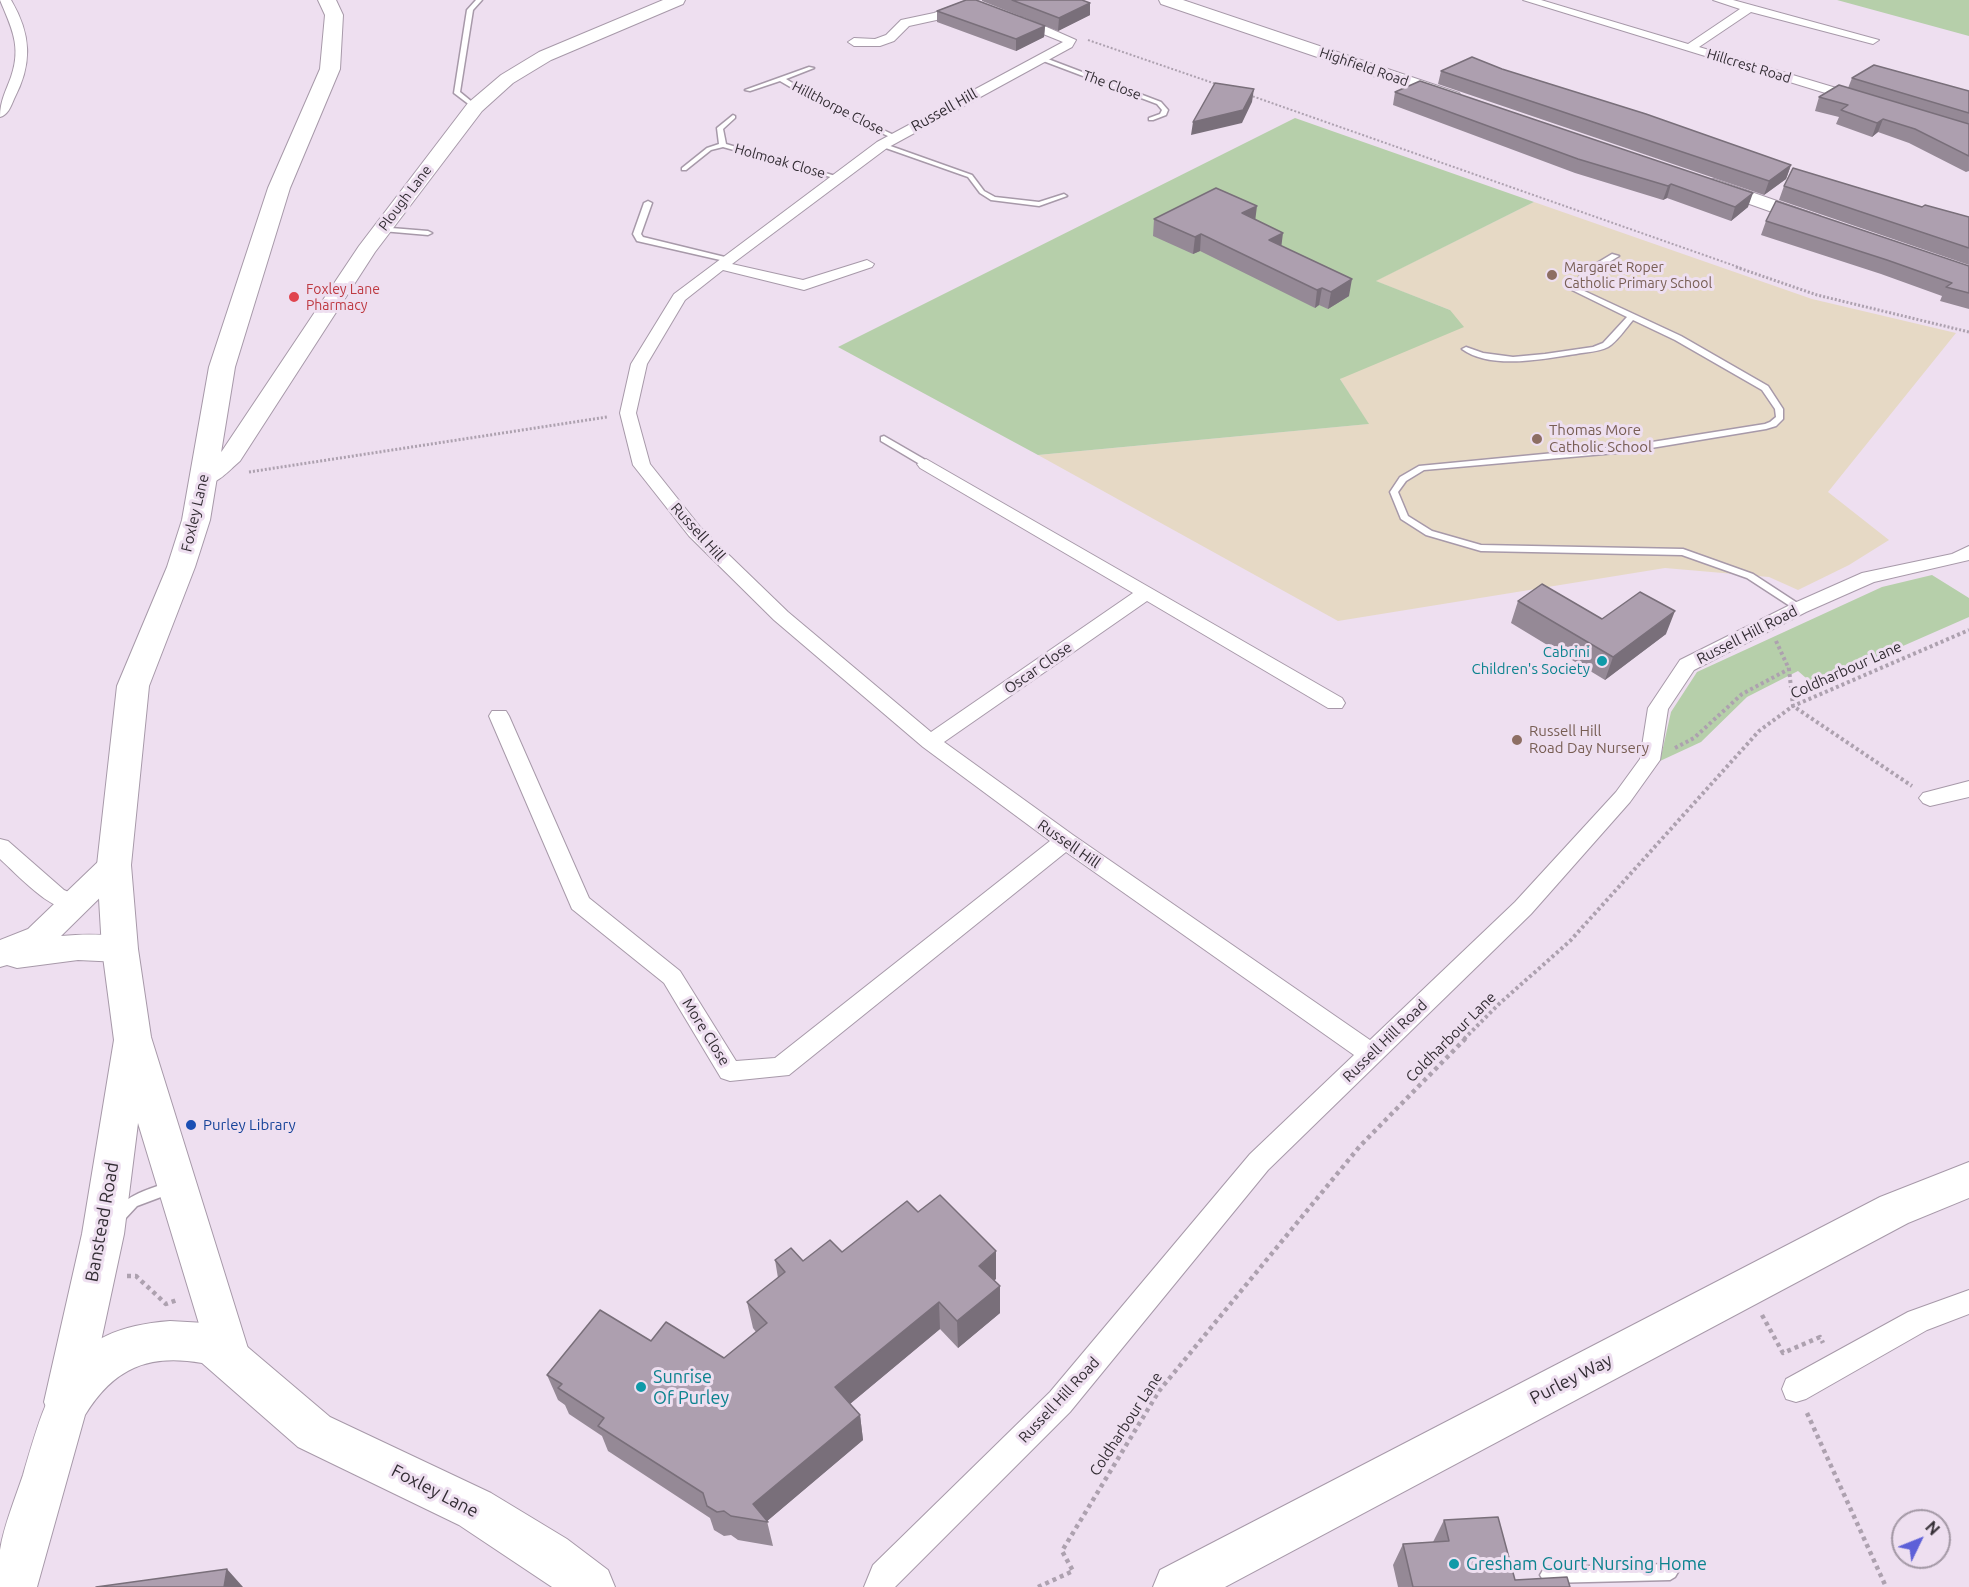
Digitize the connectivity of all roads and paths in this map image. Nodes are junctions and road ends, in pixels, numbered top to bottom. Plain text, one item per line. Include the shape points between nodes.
1 (5, 0) edge
2 (327, 0) edge
3 (479, 0) edge
4 (677, 0) edge
5 (1167, 0) edge
6 (1528, 0) edge
7 (1719, 0) edge
8 (971, 3) edge
9 (1749, 8) junction
10 (1002, 14) edge
11 (1070, 40) junction
12 (1873, 40) dead end
13 (854, 42) dead end
14 (1690, 48) junction
15 (1040, 58) junction
16 (811, 68) dead end
17 (782, 79) junction
18 (1226, 87) edge
19 (748, 90) dead end
20 (1249, 95) edge
21 (1474, 104) edge
22 (1874, 104) edge
23 (476, 107) junction
24 (0, 113) edge
25 (733, 117) dead end
26 (1151, 119) dead end
27 (888, 141) junction
28 (723, 145) junction
29 (684, 169) dead end
30 (836, 177) junction
31 (1692, 178) edge
32 (1064, 196) dead end
33 (648, 204) dead end
34 (1836, 228) edge
35 (381, 229) junction
36 (429, 232) dead end
37 (1615, 256) dead end
38 (722, 263) junction
39 (867, 264) dead end
40 (1631, 317) junction
41 (1969, 332) edge
42 (1466, 349) dead end
43 (628, 413) junction
44 (884, 439) dead end
45 (926, 464) joint
46 (204, 479) junction
47 (1969, 552) edge
48 (1146, 593) junction
49 (1799, 608) junction
50 (1768, 624) junction
51 (1969, 630) edge
52 (1790, 669) junction
53 (1335, 703) dead end
54 (1793, 706) junction
55 (499, 716) dead end
56 (930, 742) junction
57 (1650, 760) junction
58 (1969, 789) edge
59 (1930, 798) joint
60 (1065, 841) junction
61 (0, 847) edge
62 (114, 865) junction
63 (74, 904) junction
64 (120, 949) junction
65 (1, 954) edge
66 (132, 1037) junction
67 (1371, 1054) junction
68 (1969, 1180) edge
69 (178, 1185) junction
70 (102, 1234) junction
71 (206, 1288) junction
72 (1747, 1288) junction
73 (1969, 1302) edge
74 (87, 1303) junction
75 (1783, 1353) dead end
76 (228, 1354) junction
77 (1796, 1389) joint
78 (277, 1402) joint
79 (65, 1407) junction
80 (1670, 1572) dead end
81 (1548, 1575) dead end
82 (1622, 1581) edge
83 (13, 1587) edge
84 (591, 1587) edge
85 (879, 1587) edge
86 (1038, 1587) edge
87 (1177, 1587) edge
88 (1886, 1587) edge

1 - 24 street via 20,27 24,49 14,88
2 - 46 main road, Foxley Lane via 334,15 330,69 279,188 225,356
3 - 23 lane via 470,10 457,93
4 - 23 main road, Plough Lane via 545,56 507,79
5 - 21 main road, Highfield Road
6 - 14 street, Hillcrest Road
7 - 9 street
8 - 13 street via 904,23 891,38 876,43
9 - 12 street
9 - 14 street
10 - 11 street
11 - 15 street, Russell Hill
11 - 18 path via 1092,40
14 - 22 street, Hillcrest Road
15 - 26 lane, The Close via 1159,102 1165,110
15 - 27 street, Russell Hill
16 - 17 lane, Hillthorpe Close
17 - 19 lane, Hillthorpe Close
17 - 27 lane, Hillthorpe Close
20 - 41 path via 1817,295
23 - 35 main road, Plough Lane
25 - 28 lane, Holmoak Close via 720,128
27 - 30 street, Russell Hill
27 - 32 lane, Hillthorpe Close via 970,176 993,199 1039,204
28 - 29 lane, Holmoak Close via 709,149
28 - 30 lane, Holmoak Close
30 - 38 street, Russell Hill
31 - 34 main road
33 - 38 lane via 637,234 640,239
35 - 36 lane
35 - 46 main road, Plough Lane via 231,456
37 - 40 lane via 1585,274 1576,290
38 - 39 street via 804,285
38 - 43 street, Russell Hill via 680,297 657,331 639,364
40 - 42 lane via 1606,345 1594,349 1516,359 1478,355
40 - 49 lane via 1765,388 1779,409 1778,421 1759,428 1627,449 1422,468 1403,479 1394,492 1404,517 1429,533 1481,548 1683,552 1750,576
43 - 46 path
43 - 56 street, Russell Hill via 642,465 695,532 781,616
44 - 45 lane
45 - 48 street
46 - 62 main road, Foxley Lane via 181,567 134,686
47 - 49 street, Russell Hill Road via 1958,559 1869,577
48 - 53 street
48 - 56 street, Oscar Close
49 - 50 street, Russell Hill Road
50 - 52 path
50 - 57 street, Russell Hill Road via 1687,665 1658,708
51 - 54 path, Coldharbour Lane
52 - 54 path
52 - 57 path via 1742,694 1694,738
54 - 59 path
54 - 86 path, Coldharbour Lane via 1759,731 1570,941 1498,1004 1353,1155 1159,1391 1062,1551 1072,1571
55 - 60 street, More Close via 580,903 672,976 730,1071 780,1068
56 - 60 street, Russell Hill
57 - 67 street, Russell Hill Road via 1623,797 1522,908
58 - 59 street
60 - 67 street, Russell Hill
61 - 63 street via 56,896
62 - 63 main road
62 - 64 main road, Foxley Lane
63 - 65 main road via 39,938
64 - 65 main road via 78,947 24,956
64 - 66 main road, Foxley Lane
66 - 69 main road
66 - 70 main road, Banstead Road
67 - 85 street, Russell Hill Road via 1259,1162 1060,1402 884,1576
68 - 72 main road, Purley Way via 1894,1210
69 - 70 lane via 132,1202
69 - 71 main road
70 - 74 main road, Banstead Road
71 - 74 path via 166,1304 136,1276 127,1275 117,1300
71 - 76 main road
72 - 75 path
72 - 87 main road, Purley Way
73 - 77 street via 1918,1321
74 - 79 main road, Banstead Road
76 - 78 main road, Banstead Road
76 - 79 main road, Banstead Road via 205,1342 128,1346 90,1370
77 - 88 path
78 - 84 main road, Foxley Lane via 314,1431 475,1509
79 - 83 main road, Banstead Road
80 - 82 lane
81 - 82 lane

